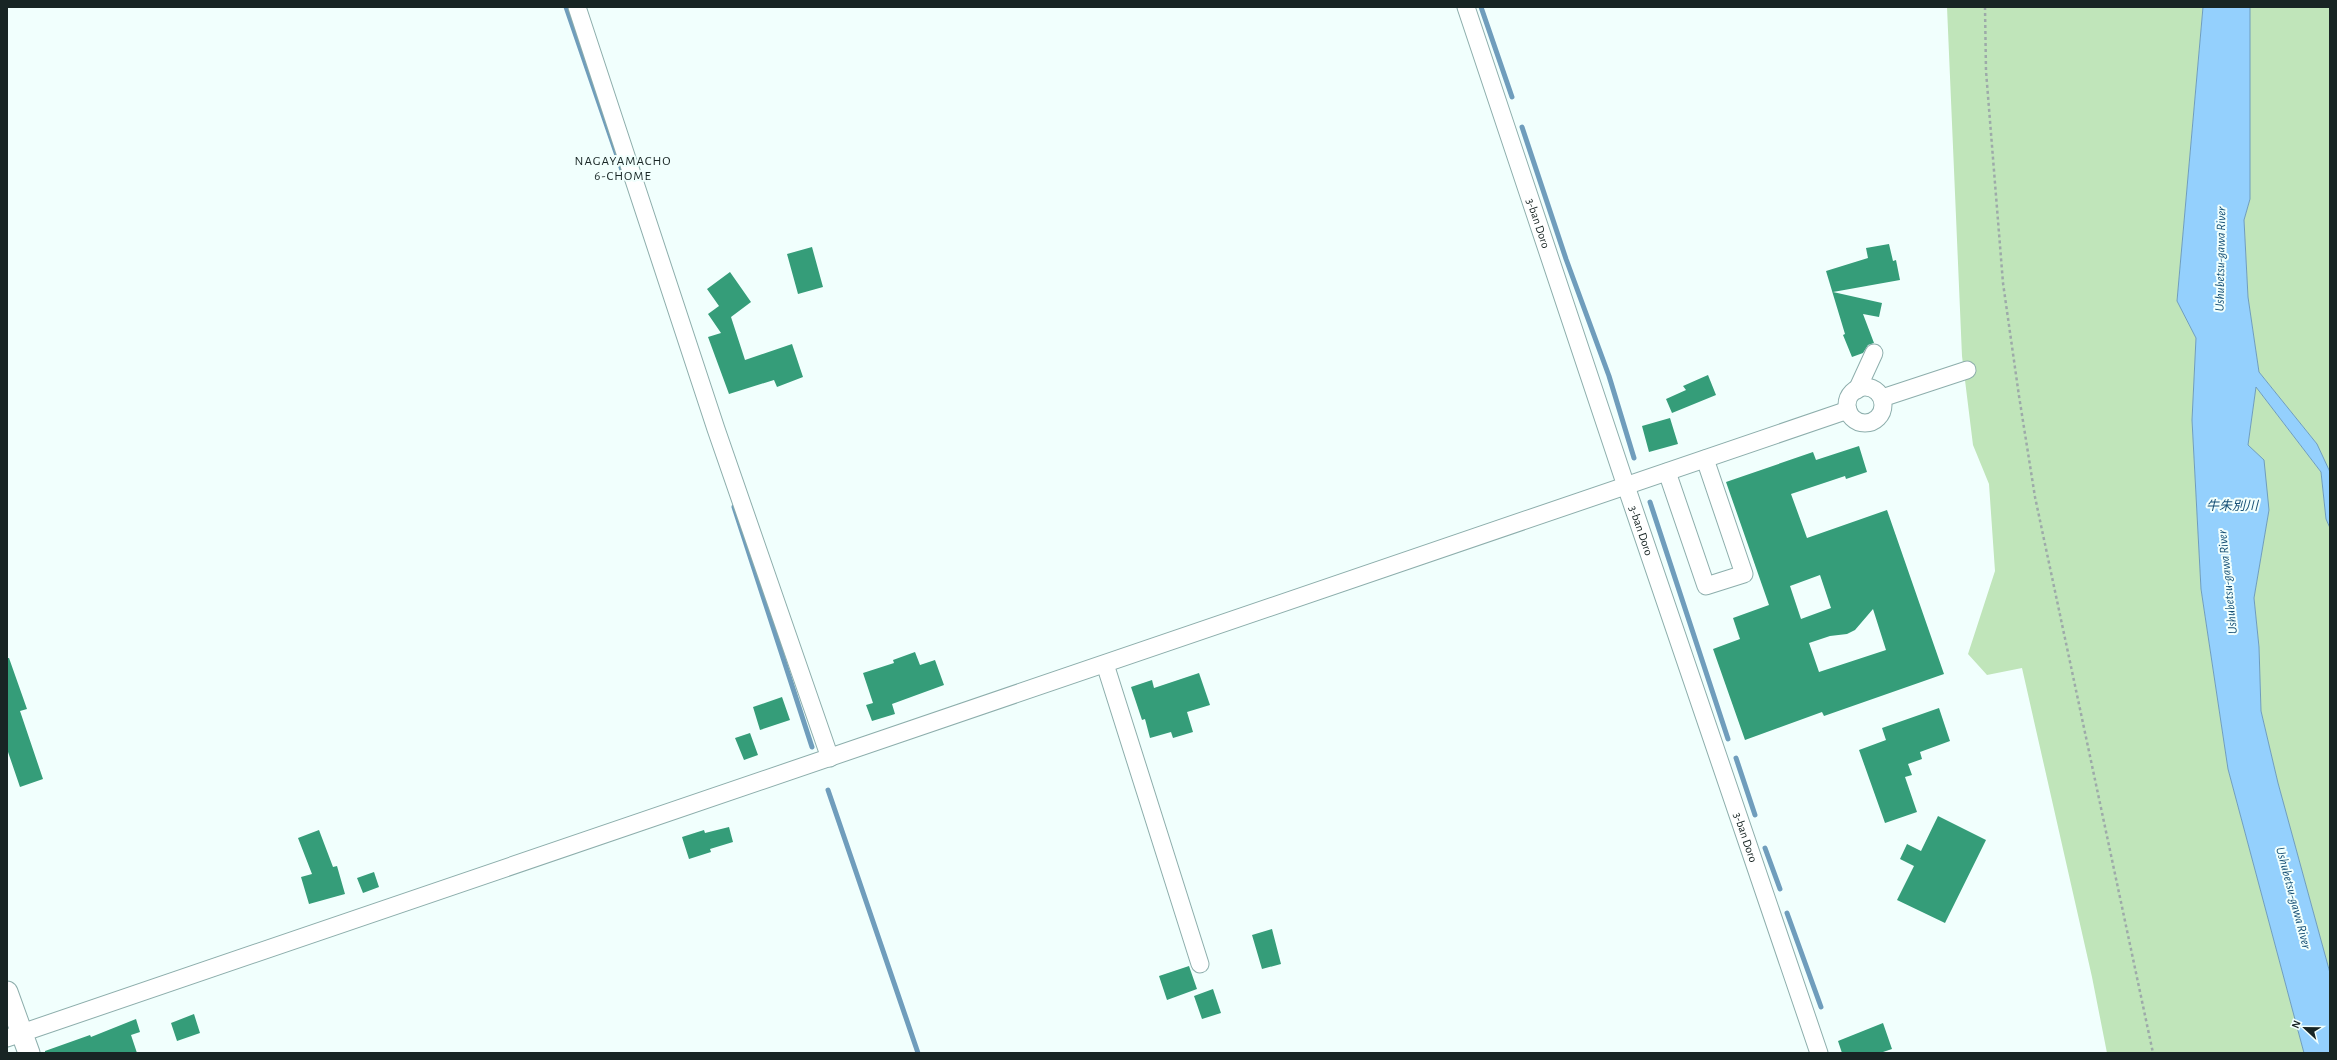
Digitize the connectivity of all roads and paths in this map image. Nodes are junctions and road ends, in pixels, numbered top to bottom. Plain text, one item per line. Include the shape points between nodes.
1 (577, 7) edge
2 (1466, 7) edge
3 (1985, 7) edge
4 (1874, 353) dead end
5 (1967, 370) dead end
6 (1857, 390) junction
7 (1882, 398) junction
8 (1848, 410) junction
9 (1705, 459) junction
10 (1667, 472) junction
11 (1626, 486) junction
12 (1105, 664) junction
13 (830, 758) junction
14 (1200, 964) dead end
15 (7, 992) edge
16 (15, 1035) edge
17 (29, 1053) edge
18 (1819, 1053) edge
19 (2153, 1053) edge

1 - 13 street via 716,429
2 - 11 street, 3-ban Doro
3 - 19 path via 1986,71 2002,283 2035,497
4 - 6 street
5 - 7 street
6 - 7 street via 1869,388 1879,393
6 - 8 street via 1849,398
7 - 8 street via 1880,415 1871,422 1860,422
8 - 9 street
9 - 10 street
9 - 10 street via 1744,574 1706,586
10 - 11 street
11 - 12 street
11 - 18 street, 3-ban Doro
12 - 13 street
12 - 14 street
13 - 16 street
15 - 16 main road
16 - 17 main road

